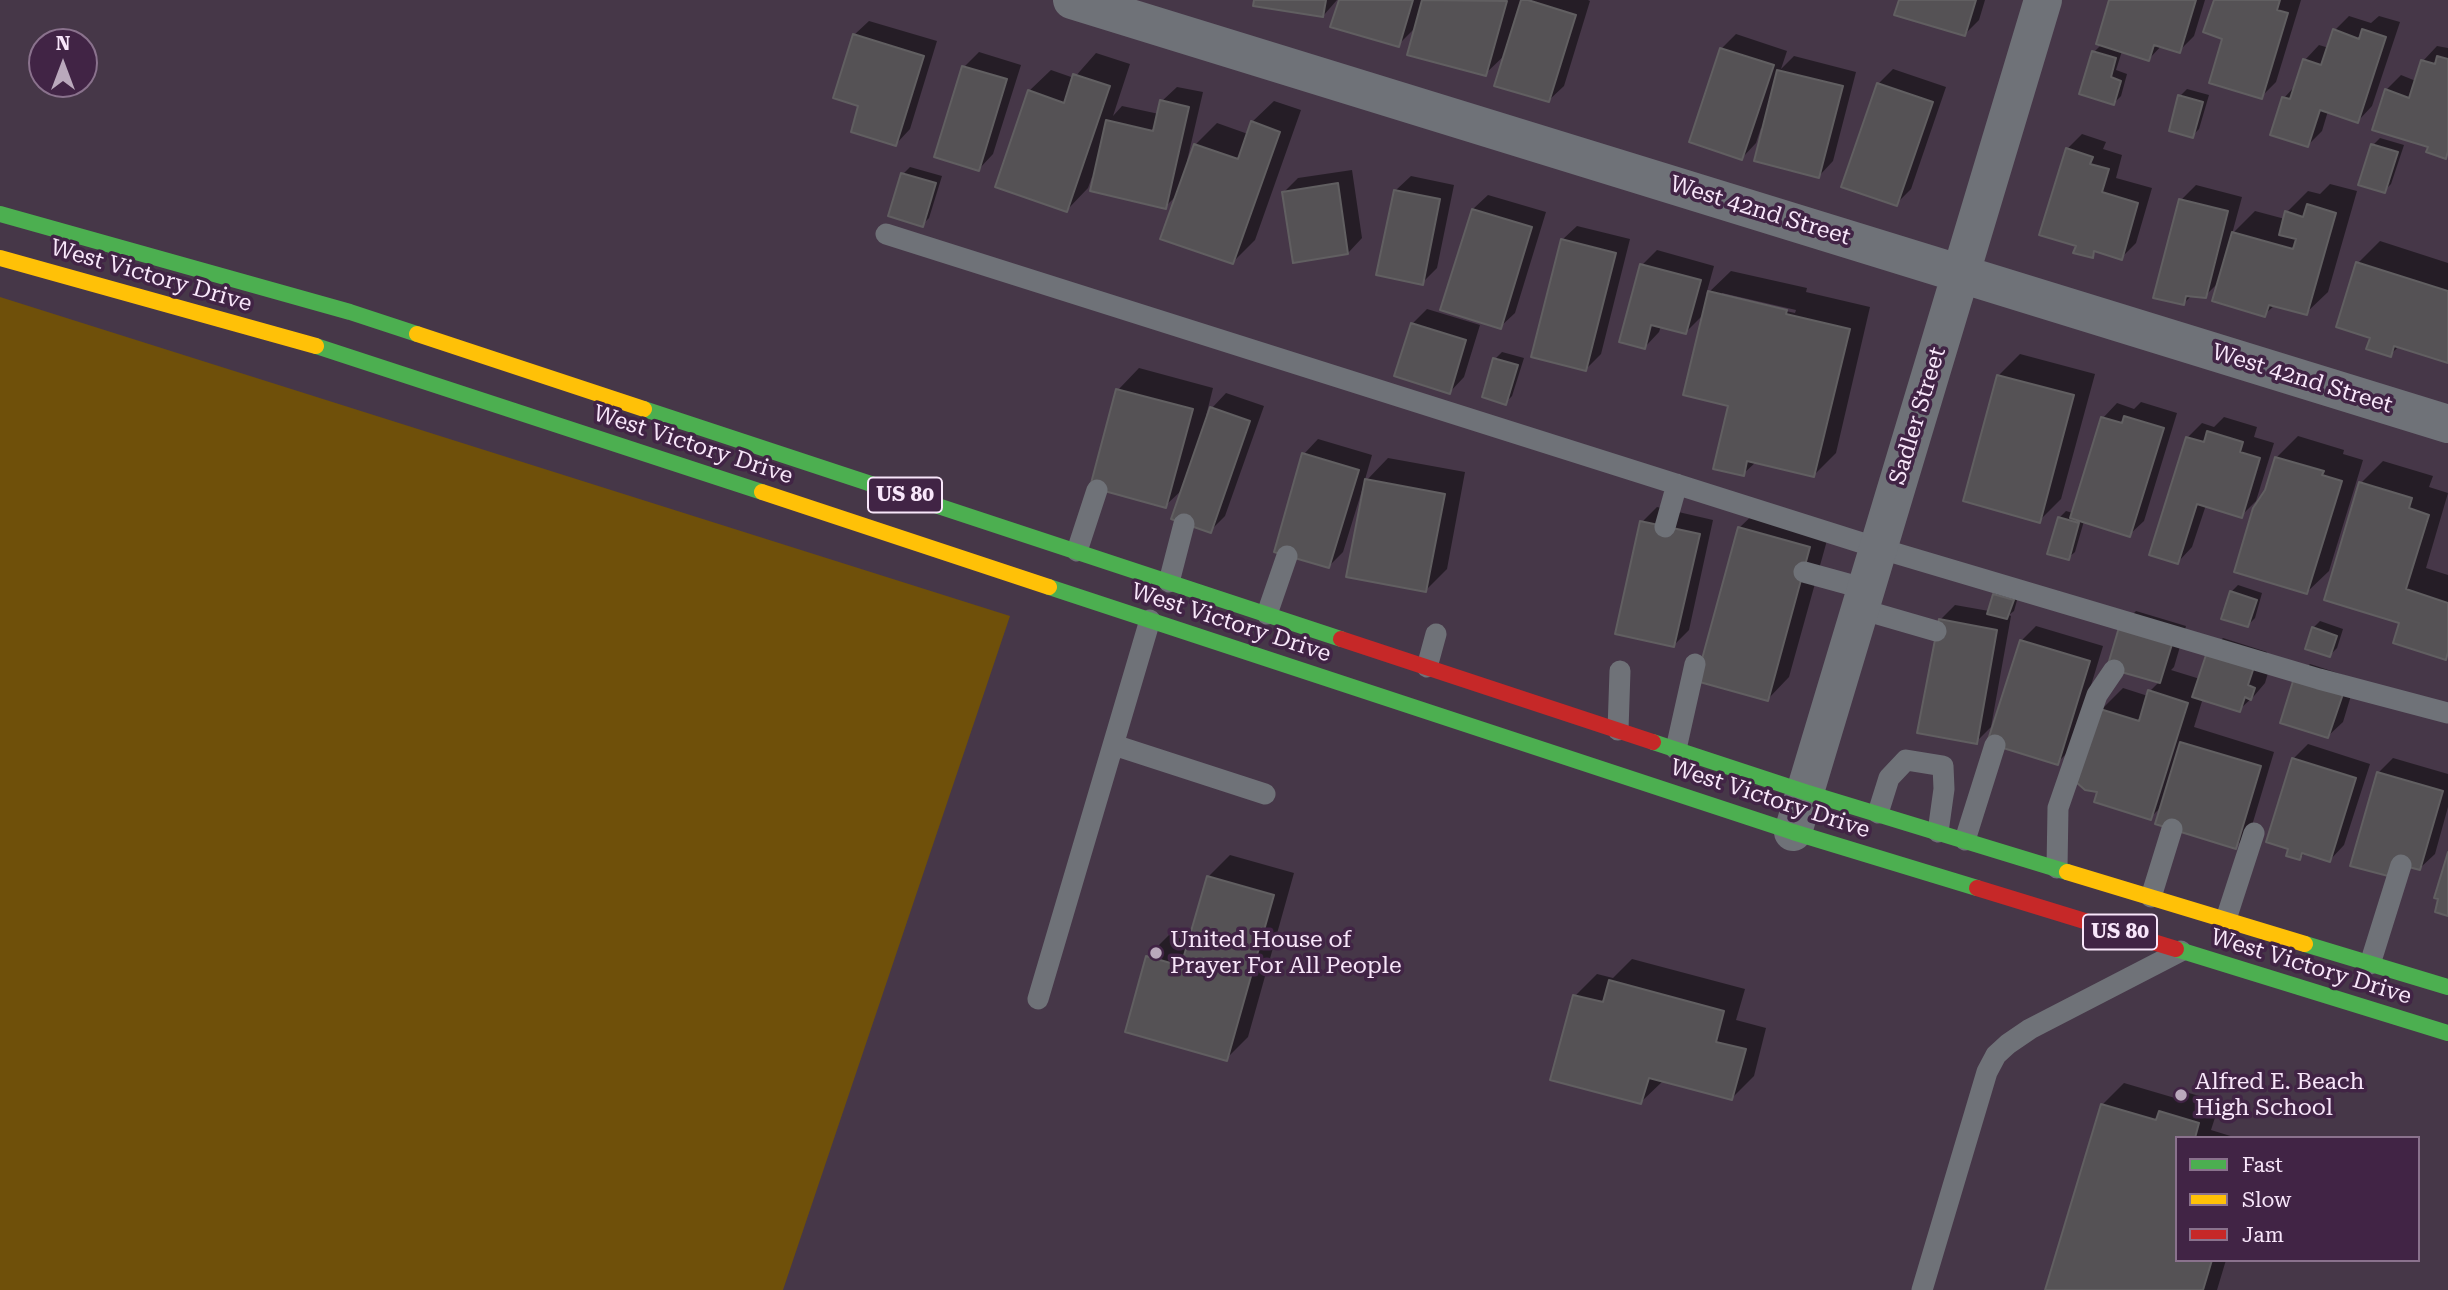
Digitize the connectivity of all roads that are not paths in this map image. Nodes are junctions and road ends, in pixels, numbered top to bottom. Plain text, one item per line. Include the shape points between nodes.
1 (1072, 0) edge
2 (2043, 0) edge
3 (0, 214) edge
4 (886, 234) dead end
5 (0, 258) edge
6 (1962, 273) junction
7 (2448, 424) edge
8 (1677, 484) junction
9 (1097, 489) dead end
10 (1184, 524) dead end
11 (1665, 527) dead end
12 (1878, 548) junction
13 (1077, 551) junction
14 (1287, 556) dead end
15 (1804, 572) dead end
16 (1170, 582) junction
17 (1863, 599) junction
18 (1267, 614) junction
19 (1150, 620) junction
20 (1936, 631) dead end
21 (1436, 634) dead end
22 (1695, 664) dead end
23 (1427, 667) junction
24 (2114, 670) dead end
25 (1620, 671) dead end
26 (2448, 713) edge
27 (1618, 730) junction
28 (1114, 745) junction
29 (1995, 745) dead end
30 (1676, 749) junction
31 (1805, 792) junction
32 (1265, 794) dead end
33 (1878, 813) junction
34 (2172, 829) dead end
35 (1793, 832) junction
36 (1938, 832) junction
37 (2254, 833) dead end
38 (1965, 840) junction
39 (2401, 865) dead end
40 (2057, 868) junction
41 (2151, 897) junction
42 (2226, 919) junction
43 (2181, 951) junction
44 (2370, 964) junction
45 (2448, 987) edge
46 (1038, 999) dead end
47 (2448, 1033) edge
48 (1922, 1290) edge

1 - 6 street, West 42nd Street
2 - 6 street, Sadler Street
3 - 13 main road, West Victory Drive / US 80 via 350,312
4 - 8 lane
5 - 19 main road, West Victory Drive / US 80 via 337,352
6 - 7 street, West 42nd Street
6 - 12 street, Sadler Street
8 - 11 lane
8 - 12 lane
9 - 13 lane
10 - 16 lane
12 - 17 street, Sadler Street
12 - 26 lane
13 - 16 main road, West Victory Drive / US 80
14 - 18 lane
15 - 17 lane
16 - 18 main road, West Victory Drive / US 80
17 - 20 lane
17 - 31 street, Sadler Street
18 - 23 main road, West Victory Drive / US 80
19 - 28 lane
19 - 35 main road, West Victory Drive / US 80
21 - 23 lane
22 - 30 lane
23 - 27 main road, West Victory Drive / US 80
24 - 40 lane via 2097,695 2058,808
25 - 27 lane
27 - 30 main road, West Victory Drive / US 80
28 - 32 lane
28 - 46 lane
29 - 38 lane
30 - 31 main road, West Victory Drive / US 80
31 - 33 main road, West Victory Drive / US 80
31 - 35 street, Sadler Street
33 - 36 main road, West Victory Drive / US 80
33 - 36 lane via 1889,778 1906,760 1943,766
34 - 41 lane
35 - 43 main road, West Victory Drive / US 80
36 - 38 main road, West Victory Drive / US 80
37 - 42 lane
38 - 40 main road, West Victory Drive / US 80
39 - 44 lane
40 - 41 main road, West Victory Drive / US 80
41 - 42 main road, West Victory Drive / US 80
42 - 44 main road, West Victory Drive / US 80
43 - 47 main road, West Victory Drive / US 80
43 - 48 lane via 2030,1029 1996,1055
44 - 45 main road, West Victory Drive / US 80

